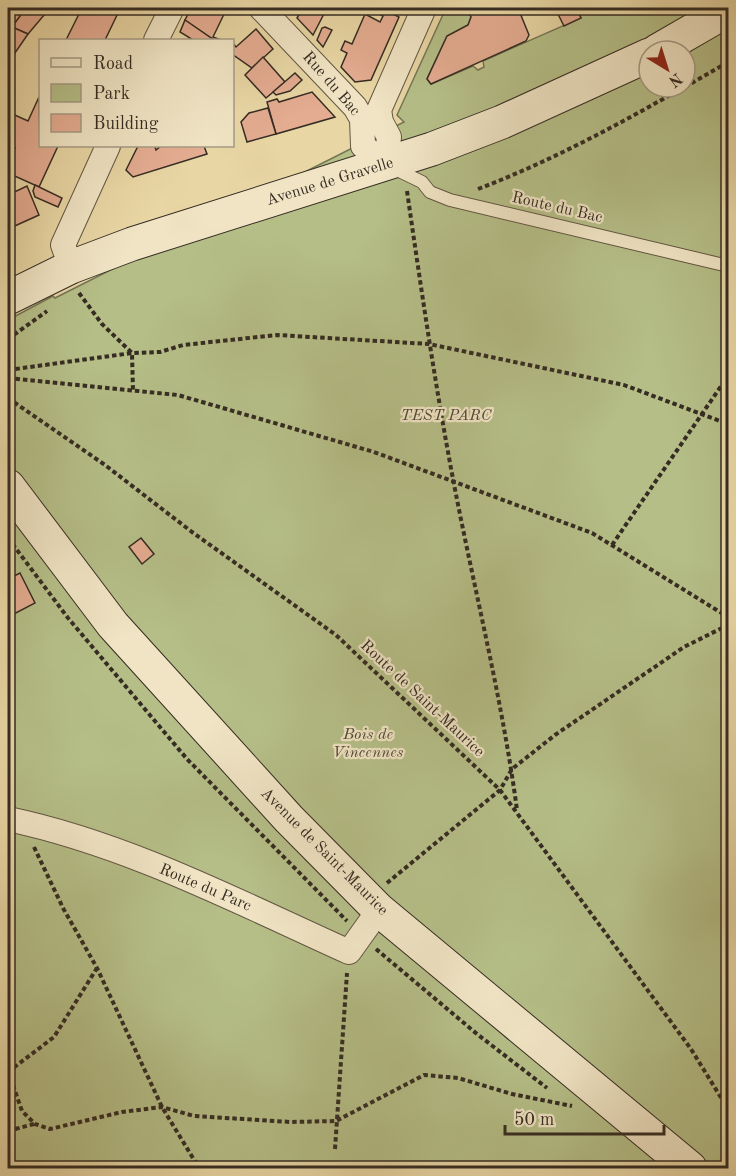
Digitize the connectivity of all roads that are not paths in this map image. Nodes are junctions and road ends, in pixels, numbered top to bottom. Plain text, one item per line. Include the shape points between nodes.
1 (172, 8) edge
2 (261, 8) edge
3 (424, 8) edge
4 (729, 10) edge
5 (156, 39) edge
6 (678, 39) edge
7 (637, 60) edge
8 (369, 111) junction
9 (108, 147) edge
10 (396, 176) junction
11 (729, 266) edge
12 (75, 280) junction
13 (8, 298) edge
14 (8, 486) edge
15 (15, 821) edge
16 (364, 924) junction
17 (690, 1168) edge

1 - 5 street
2 - 8 street, Rue du Bac
3 - 8 street
4 - 6 main road
7 - 10 main road, Avenue de Gravelle
8 - 10 street via 389,137
9 - 12 street via 63,245
10 - 11 lane, Route du Bac via 422,182 430,192 450,200
10 - 12 main road, Avenue de Gravelle via 198,222
12 - 13 main road, Avenue de Gravelle
14 - 16 main road, Avenue de Saint-Maurice via 113,625 289,819
15 - 16 street, Route du Parc via 135,858 220,893
16 - 17 main road, Avenue de Saint-Maurice

